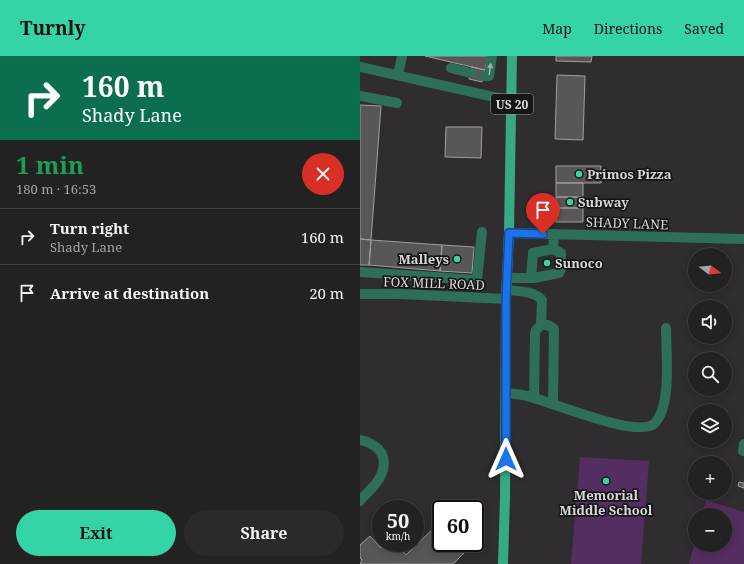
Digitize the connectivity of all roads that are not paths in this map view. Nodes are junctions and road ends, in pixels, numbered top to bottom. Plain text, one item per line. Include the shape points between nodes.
1 (402, 56) edge
2 (492, 56) edge
3 (512, 56) edge
4 (360, 67) edge
5 (451, 68) dead end
6 (471, 73) dead end
7 (398, 76) junction
8 (484, 76) dead end
9 (360, 96) edge
10 (512, 101) junction
11 (397, 103) dead end
12 (482, 232) dead end
13 (509, 233) junction
14 (554, 234) junction
15 (744, 239) edge
16 (553, 249) junction
17 (360, 272) edge
18 (507, 278) junction
19 (531, 278) junction
20 (360, 294) edge
21 (506, 294) junction
22 (541, 325) junction
23 (666, 328) dead end
24 (506, 393) junction
25 (534, 398) junction
26 (553, 404) junction
27 (360, 440) edge
28 (360, 501) edge
29 (503, 564) edge

1 - 7 street
8 -> 2 street via 489,76
3 - 10 main road, US 20
4 - 7 street
5 - 6 street
7 - 10 street
9 - 11 street
10 - 13 main road, US 20
12 - 17 street via 477,280
13 - 14 street, SHADY LANE
13 - 18 main road, US 20
14 - 15 street, SHADY LANE
14 - 16 street
16 - 19 street via 533,253
16 - 19 street via 561,253 560,273
18 - 19 street
18 - 21 main road, US 20
20 - 21 street, FOX MILL ROAD
21 - 22 street, FOX MILL ROAD via 533,294 540,297
21 - 24 main road, US 20
22 - 25 street via 534,334
22 - 26 street via 551,326 555,331
23 - 26 street via 667,380 664,399 661,413 650,428 622,426
24 - 25 street
24 - 29 main road, US 20
25 - 26 street
27 - 28 street via 375,445 383,459 380,477

